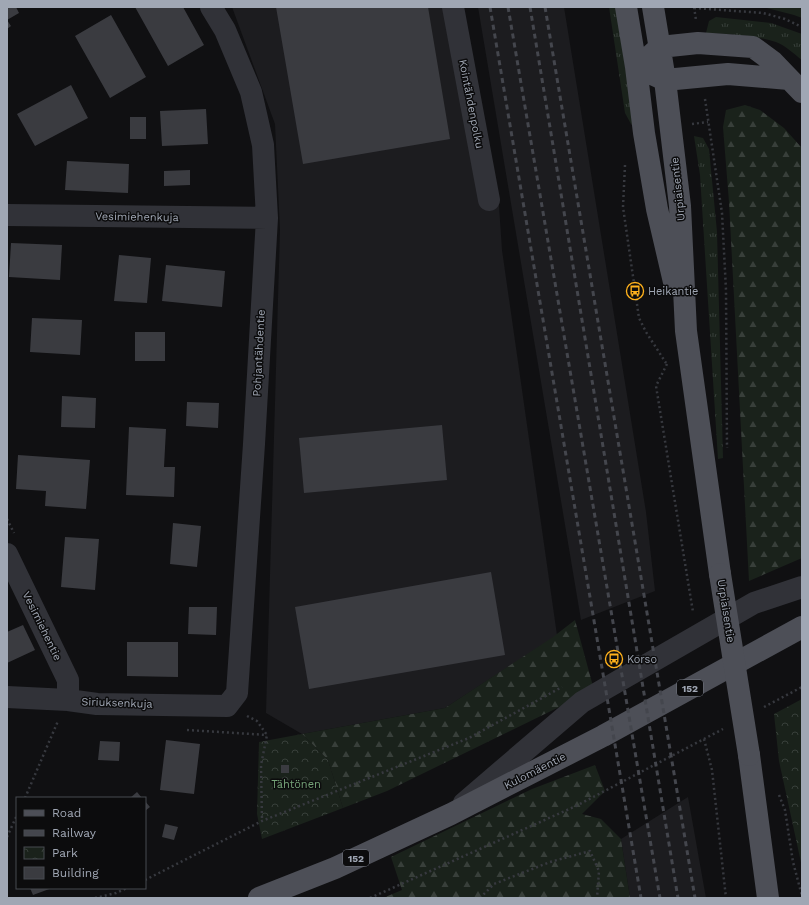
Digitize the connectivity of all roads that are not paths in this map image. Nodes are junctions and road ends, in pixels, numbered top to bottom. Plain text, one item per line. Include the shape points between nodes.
1 (211, 7) edge
2 (453, 7) edge
3 (626, 7) edge
4 (654, 7) edge
5 (660, 48) junction
6 (636, 67) junction
7 (665, 80) junction
8 (796, 86) edge
9 (489, 200) dead end
10 (7, 215) edge
11 (267, 218) junction
12 (686, 331) junction
13 (7, 554) edge
14 (802, 587) edge
15 (802, 627) edge
16 (777, 640) junction
17 (802, 640) edge
18 (7, 697) edge
19 (68, 700) junction
20 (227, 706) joint
21 (451, 814) junction
22 (770, 896) edge
23 (259, 898) edge

1 - 11 street, Pohjantähdentie via 225,30 250,92 263,145
2 - 9 street, Kointähdenpolku
3 - 6 main road, Urpiaisentie
4 - 5 main road, Urpiaisentie
5 - 6 main road
5 - 7 main road, Urpiaisentie
5 - 8 main road via 698,43 753,47 772,61
6 - 7 main road
6 - 12 main road, Urpiaisentie via 657,209
7 - 8 main road via 728,74
7 - 12 main road, Urpiaisentie via 680,206
10 - 11 street, Vesimiehenkuja
11 - 20 street, Pohjantähdentie via 237,694
12 - 22 main road, Urpiaisentie, bridge via 720,574
13 - 19 street, Vesimiehentie via 68,680
14 - 21 street via 754,603 582,702
15 - 16 main road, Kulomäentie / 152
16 - 17 main road
16 - 21 main road, Kulomäentie / 152 via 578,749
18 - 19 street, Siriuksenkuja
19 - 20 street, Siriuksenkuja via 97,704
21 - 23 main road, Kulomäentie / 152 via 335,868

